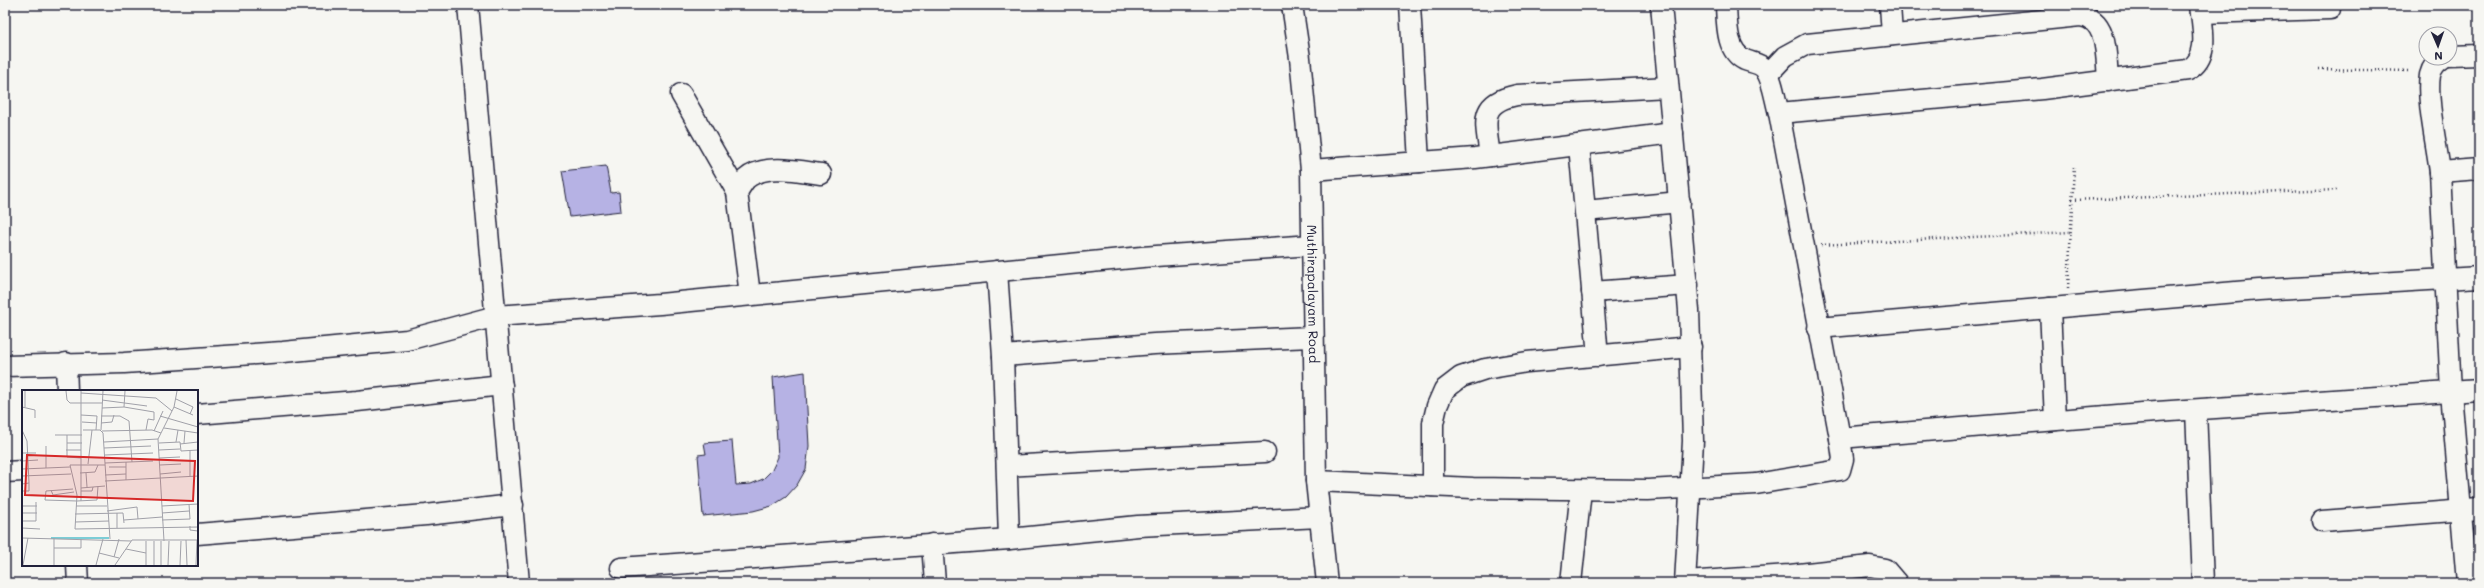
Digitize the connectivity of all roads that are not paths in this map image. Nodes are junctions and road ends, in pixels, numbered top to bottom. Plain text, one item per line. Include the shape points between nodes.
1 (468, 5) edge
2 (1292, 5) edge
3 (1410, 5) edge
4 (1661, 5) edge
5 (1726, 5) edge
6 (1890, 5) edge
7 (2200, 9) edge
8 (2330, 9) dead end
9 (1892, 36) junction
10 (2479, 55) edge
11 (2458, 56) edge
12 (2434, 66) edge
13 (1768, 74) junction
14 (2108, 81) junction
15 (1668, 87) junction
16 (681, 94) dead end
17 (1779, 113) junction
18 (1673, 133) junction
19 (1579, 145) junction
20 (1490, 156) junction
21 (1419, 162) junction
22 (2479, 169) edge
23 (1311, 170) junction
24 (2440, 172) junction
25 (821, 174) dead end
26 (737, 192) junction
27 (1680, 202) junction
28 (1585, 210) junction
29 (1312, 245) junction
30 (997, 271) junction
31 (2479, 277) edge
32 (2445, 279) junction
33 (1688, 285) junction
34 (1592, 292) junction
35 (750, 295) junction
36 (2050, 308) junction
37 (496, 316) junction
38 (1818, 328) junction
39 (1312, 336) junction
40 (1690, 347) junction
41 (1003, 356) junction
42 (1598, 356) junction
43 (66, 363) junction
44 (5, 366) edge
45 (502, 385) junction
46 (67, 390) edge
47 (2479, 390) edge
48 (2451, 392) junction
49 (2196, 410) junction
50 (198, 414) edge
51 (2055, 420) junction
52 (1840, 438) junction
53 (1266, 452) dead end
54 (1007, 466) junction
55 (22, 471) edge
56 (5, 472) edge
57 (1316, 481) junction
58 (1433, 486) junction
59 (1692, 487) junction
60 (1581, 490) junction
61 (513, 505) junction
62 (2470, 509) edge
63 (1320, 517) junction
64 (2322, 521) dead end
65 (198, 534) edge
66 (1009, 539) junction
67 (932, 544) junction
68 (77, 566) edge
69 (621, 568) dead end
70 (1685, 582) edge
71 (78, 583) edge
72 (519, 583) edge
73 (935, 583) edge
74 (1327, 583) edge
75 (1572, 583) edge
76 (1897, 583) edge
77 (2203, 583) edge
78 (2467, 583) edge

1 - 37 street
2 - 23 street, Muthirapalayam Road
3 - 21 street
4 - 15 street
5 - 13 street via 1731,45 1735,53 1747,61 1758,64
6 - 9 street
7 - 8 street
7 - 14 street via 2203,46 2202,58 2196,66 2174,74
9 - 13 street via 1807,44 1784,56
9 - 14 street via 2089,16 2102,34
10 - 11 street
12 - 24 street via 2430,74 2430,89
13 - 17 street
14 - 17 street
15 - 18 street
15 - 20 street via 1517,95 1504,98 1492,104 1486,123
16 - 26 street
17 - 38 street
18 - 19 street
18 - 27 street
19 - 20 street
19 - 28 street
20 - 21 street
21 - 23 street
22 - 24 street
23 - 29 street, Muthirapalayam Road
24 - 32 street
25 - 26 street via 792,170 760,172 747,179
26 - 35 street
27 - 28 street
27 - 33 street
28 - 34 street
29 - 30 street via 1142,257
29 - 39 street, Muthirapalayam Road
30 - 35 street
30 - 41 street
31 - 32 street
32 - 36 street via 2259,290
32 - 48 street
33 - 34 street
33 - 40 street
34 - 42 street
35 - 37 street
36 - 38 street
36 - 51 street
37 - 43 street via 407,340 190,359
37 - 45 street
38 - 52 street
39 - 41 street via 1154,344
39 - 57 street, Muthirapalayam Road
40 - 42 street
40 - 59 street via 1694,441
41 - 54 street
42 - 58 street via 1485,369 1461,377 1444,390 1433,423
43 - 44 street
43 - 46 street
45 - 50 street
45 - 61 street
47 - 48 street
48 - 49 street
48 - 62 street via 2456,451
49 - 51 street
49 - 77 street
51 - 52 street
52 - 59 street via 1842,465 1835,473 1756,484
53 - 54 street
54 - 66 street
55 - 56 street
57 - 58 street
57 - 63 street, Muthirapalayam Road
58 - 60 street
59 - 60 street
59 - 70 street
60 - 75 street
61 - 65 street via 426,515
61 - 72 street
62 - 64 street
62 - 78 street
63 - 66 street via 1138,526
63 - 74 street, Muthirapalayam Road
66 - 67 street
67 - 69 street
67 - 73 street
68 - 71 street
70 - 76 street via 1790,575 1870,566 1885,569

